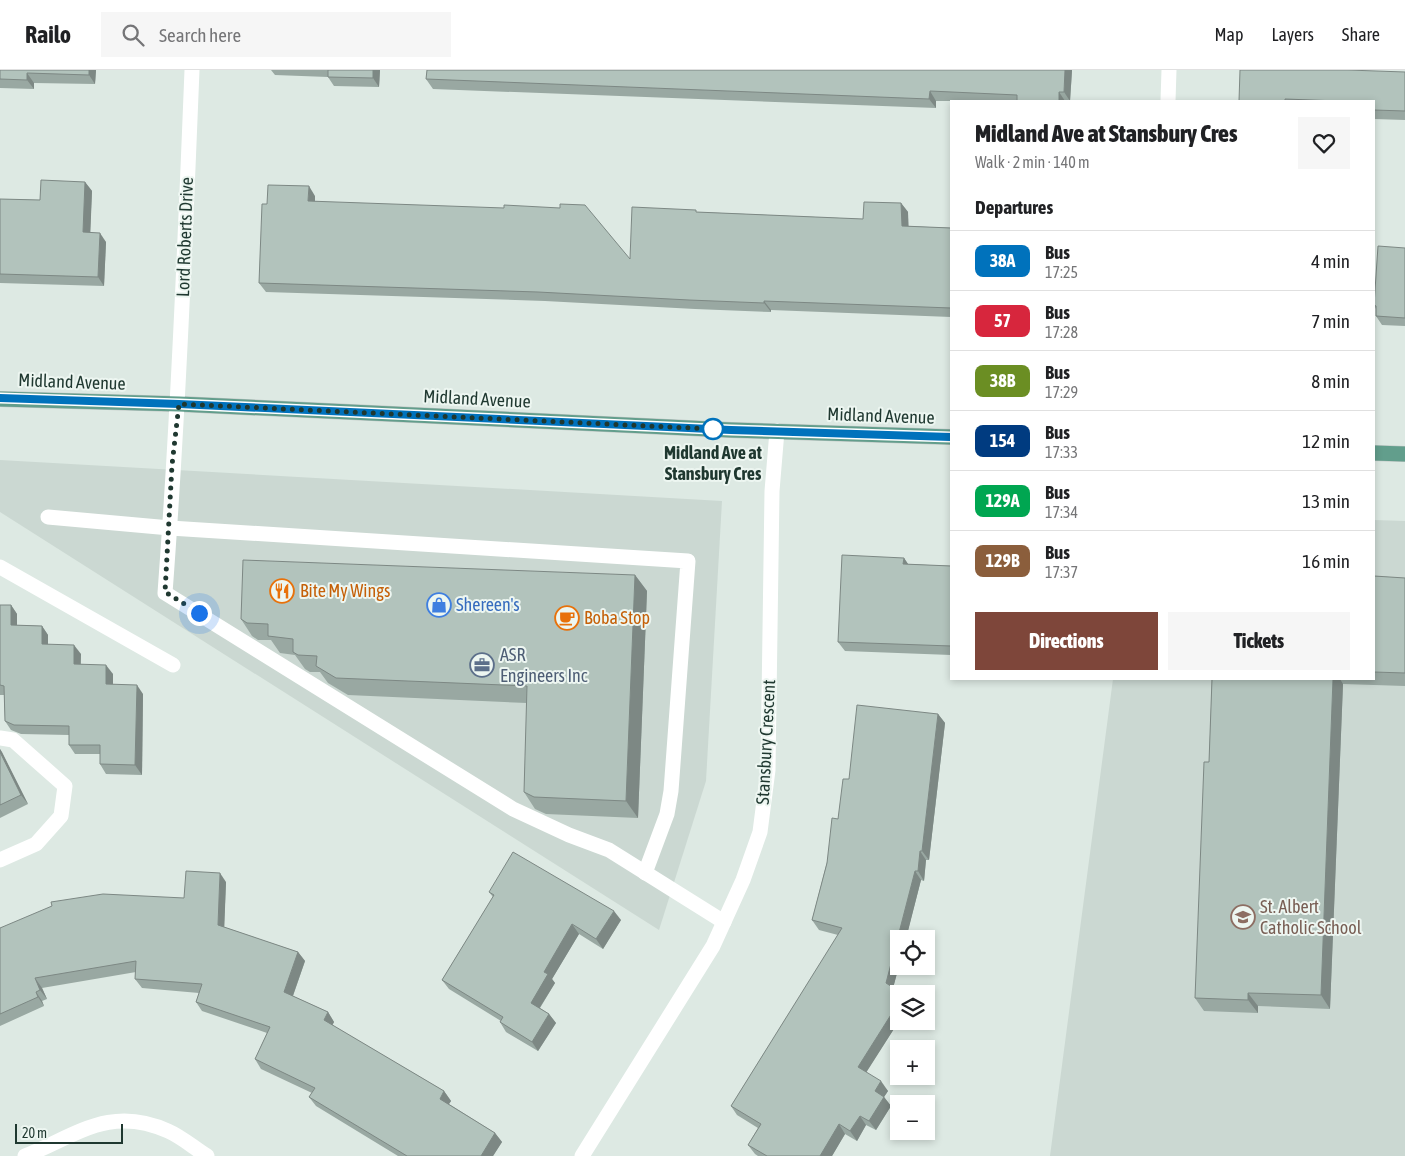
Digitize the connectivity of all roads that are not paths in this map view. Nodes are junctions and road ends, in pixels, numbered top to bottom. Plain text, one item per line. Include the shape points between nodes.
1 (192, 70) edge
2 (1169, 70) edge
3 (1168, 100) edge
4 (0, 398) edge
5 (179, 404) junction
6 (777, 431) junction
7 (950, 437) edge
8 (1375, 453) edge
9 (1405, 454) edge
10 (48, 517) dead end
11 (170, 528) junction
12 (0, 566) edge
13 (173, 665) dead end
14 (0, 738) edge
15 (0, 860) edge
16 (646, 873) junction
17 (724, 922) junction
18 (25, 1156) edge
19 (207, 1156) edge
20 (582, 1156) edge

1 - 5 street, Lord Roberts Drive
2 - 3 street
4 - 5 main road, Midland Avenue
5 - 6 main road, Midland Avenue
5 - 11 street, Lord Roberts Drive via 172,465
6 - 7 main road, Midland Avenue
6 - 17 street, Stansbury Crescent via 772,491 768,770 760,832
8 - 9 main road
10 - 11 street
11 - 16 street, Lord Roberts Drive via 165,592 514,809 609,850
11 - 16 street via 688,561 671,791 667,814
12 - 13 street
14 - 15 street via 13,740 66,786 61,816 36,844
16 - 17 street
17 - 20 street, Stansbury Crescent via 713,946
18 - 19 street via 111,1120 145,1122 170,1131

